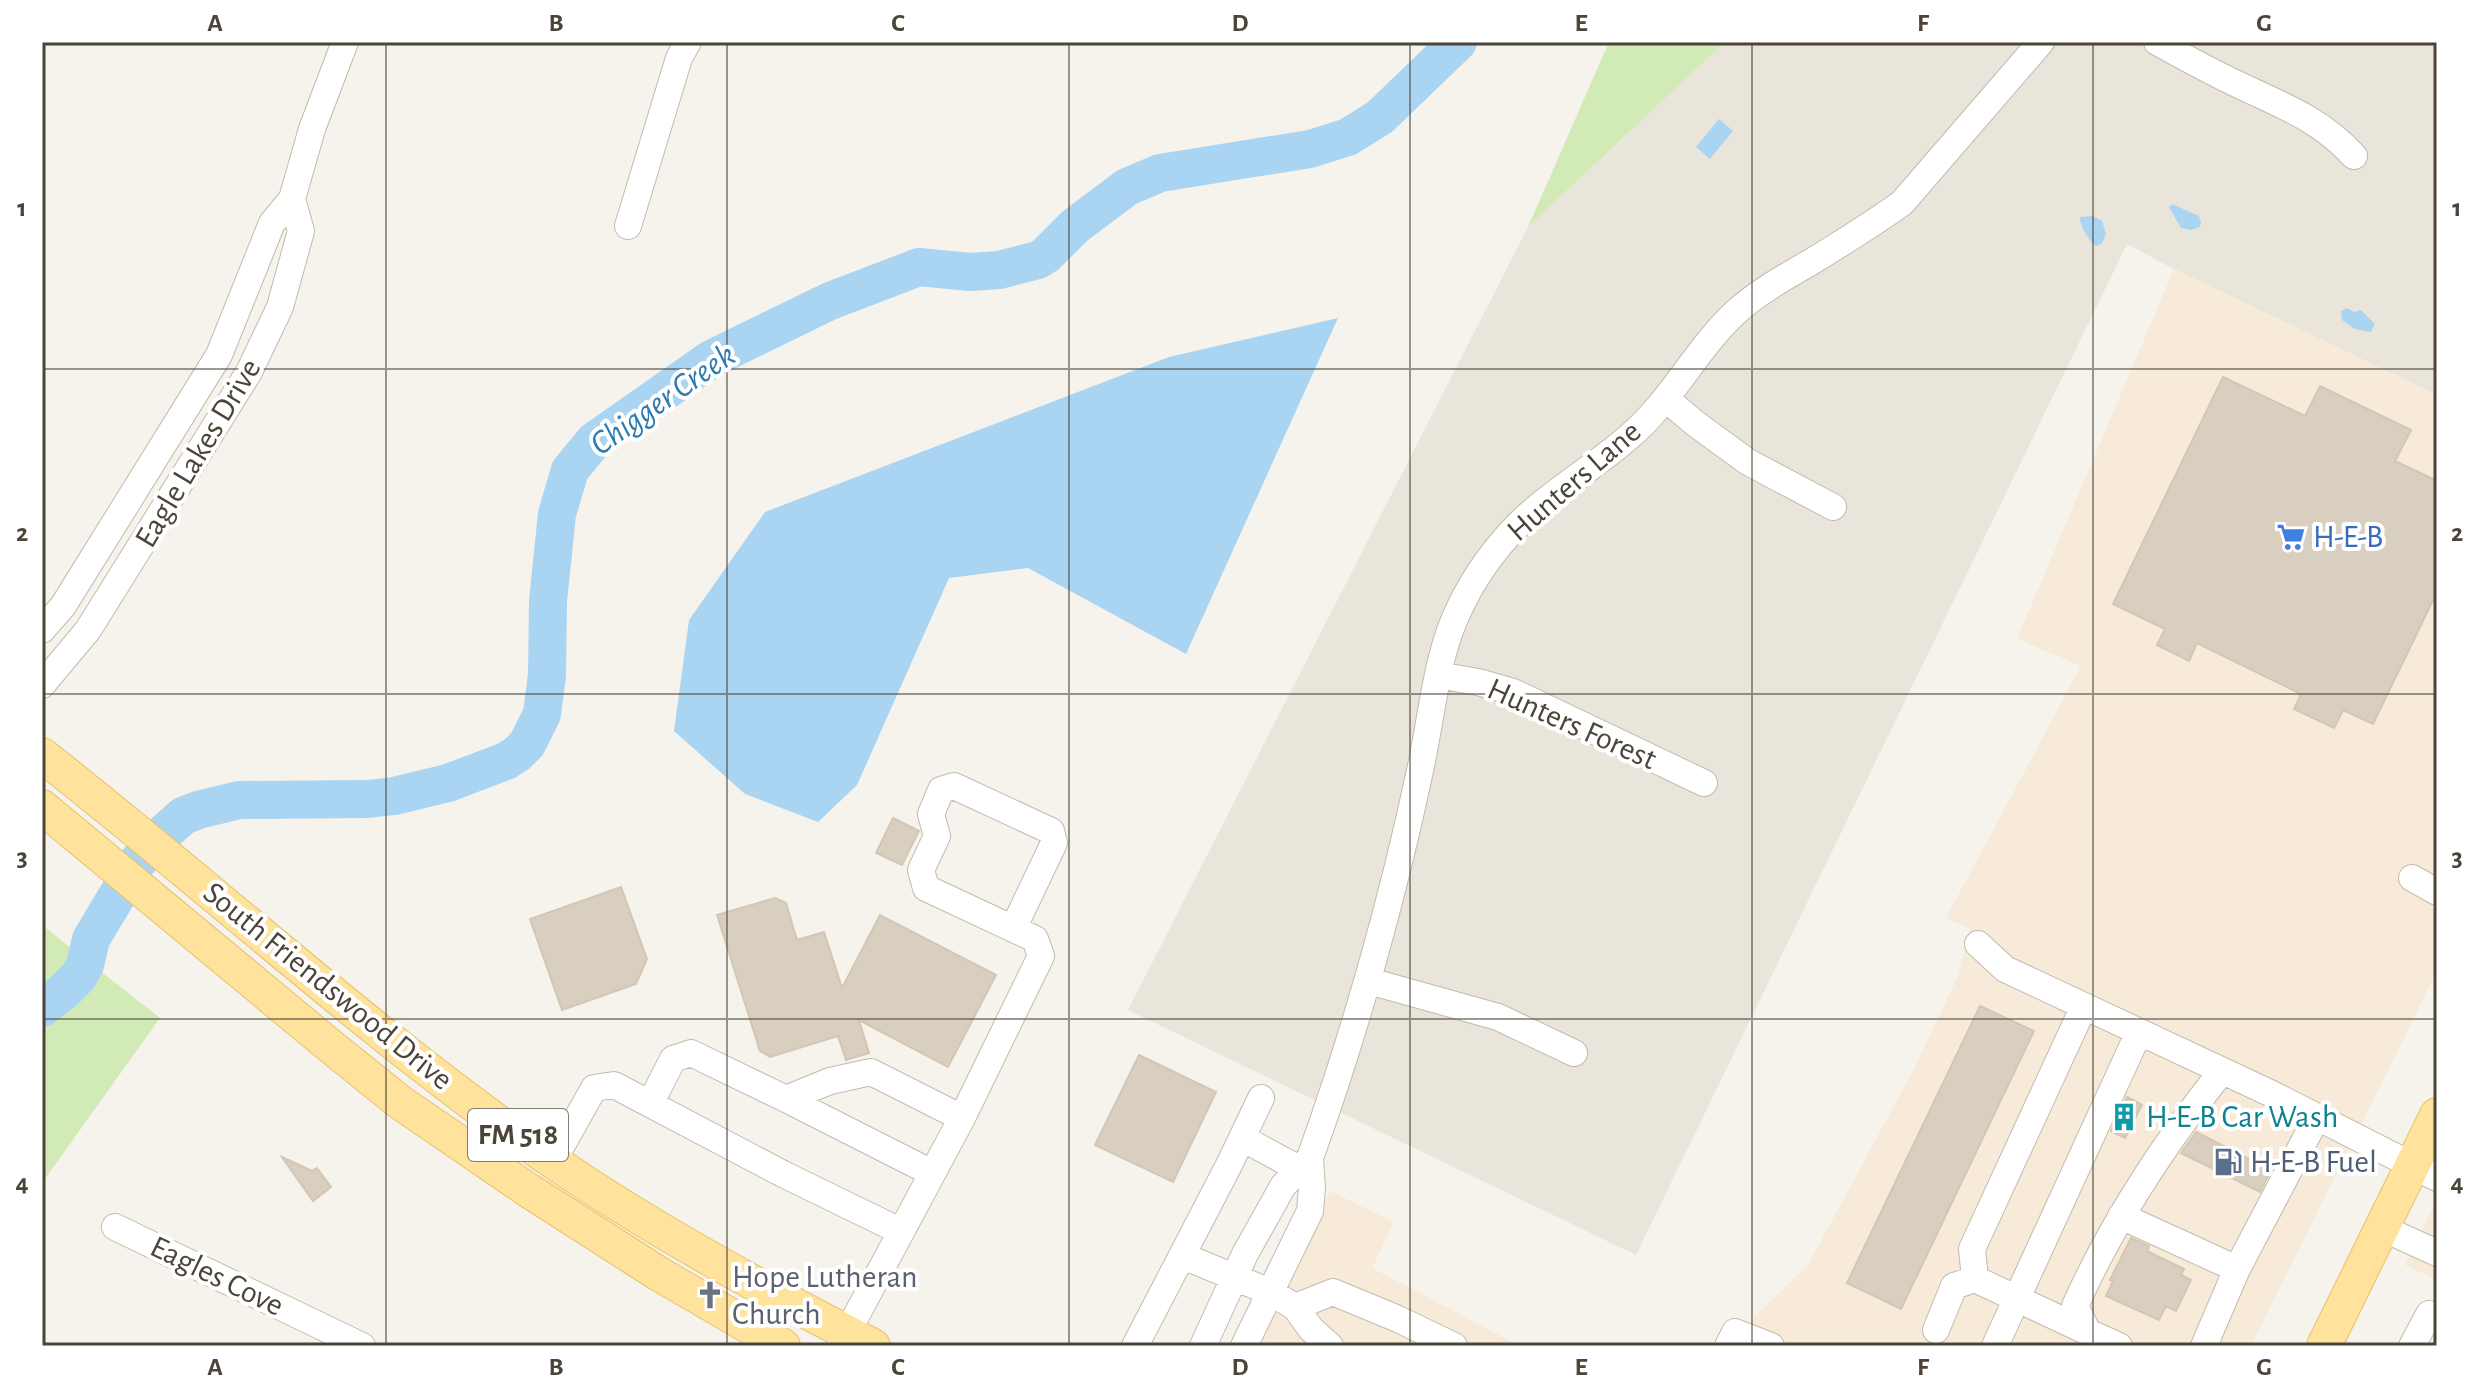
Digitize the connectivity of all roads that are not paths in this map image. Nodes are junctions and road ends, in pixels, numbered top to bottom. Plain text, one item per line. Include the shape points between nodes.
1 (345, 42) edge
2 (688, 42) edge
3 (2041, 42) edge
4 (2157, 42) edge
5 (2354, 156) dead end
6 (292, 199) junction
7 (628, 226) dead end
8 (1666, 399) junction
9 (1833, 507) dead end
10 (42, 630) edge
11 (1438, 675) junction
12 (42, 685) edge
13 (42, 755) edge
14 (1704, 783) dead end
15 (48, 812) edge
16 (2412, 878) dead end
17 (2437, 892) edge
18 (1013, 929) junction
19 (1978, 944) dead end
20 (1369, 981) junction
21 (2084, 1006) junction
22 (2139, 1032) junction
23 (1574, 1053) dead end
24 (2222, 1071) junction
25 (1261, 1098) dead end
26 (786, 1099) junction
27 (650, 1104) junction
28 (2437, 1115) edge
29 (2317, 1117) junction
30 (962, 1118) junction
31 (1242, 1138) junction
32 (553, 1161) junction
33 (1305, 1163) junction
34 (2425, 1172) edge
35 (932, 1173) junction
36 (2121, 1216) junction
37 (115, 1227) dead end
38 (2382, 1228) junction
39 (900, 1231) junction
40 (2437, 1253) edge
41 (1183, 1256) junction
42 (2237, 1269) junction
43 (1234, 1278) junction
44 (1975, 1279) junction
45 (1270, 1292) junction
46 (2018, 1299) junction
47 (1295, 1307) junction
48 (2437, 1318) edge
49 (1936, 1330) dead end
50 (2088, 1332) junction
51 (1314, 1340) edge
52 (854, 1341) edge
53 (362, 1346) edge
54 (783, 1346) edge
55 (1135, 1346) edge
56 (1203, 1346) edge
57 (1244, 1346) edge
58 (1454, 1346) edge
59 (1728, 1346) edge
60 (1771, 1346) edge
61 (1995, 1346) edge
62 (2119, 1346) edge
63 (2204, 1346) edge
64 (2324, 1346) edge
65 (2412, 1346) edge

1 - 6 street, Eagle Lakes Drive
2 - 7 street
3 - 8 street, Hunters Lane via 1902,203 1738,310
4 - 5 street via 2313,120
6 - 10 street, Eagle Lakes Drive via 272,223 219,355 63,606
6 - 12 street, Eagle Lakes Drive via 301,231 280,307 249,372 88,630
8 - 9 street via 1748,462
8 - 11 street, Hunters Lane via 1633,433 1526,517 1497,548 1459,608
11 - 14 street, Hunters Forest via 1513,692
11 - 20 street, Hunters Lane
13 - 32 main road, South Friendswood Drive / FM 518 via 394,1043
15 - 54 main road, South Friendswood Drive / FM 518 via 401,1103 659,1274
16 - 17 street
18 - 18 street via 926,888 921,870 937,836 931,814 941,790 954,786 1051,831 1054,843
18 - 30 street via 1035,939 1041,956
19 - 21 street via 2005,969
20 - 23 street via 1498,1017
20 - 33 street, Hunters Lane
21 - 22 street
21 - 44 street via 1972,1249
22 - 24 street
22 - 46 street
24 - 29 street
24 - 36 street via 2146,1173
25 - 31 street
26 - 27 street via 691,1053 673,1059
26 - 30 street via 871,1072
26 - 35 street
27 - 32 street via 614,1085 594,1088
27 - 39 street
28 - 34 main road
29 - 34 street
29 - 42 street
30 - 35 street
31 - 33 street
31 - 41 street
32 - 52 main road, South Friendswood Drive / FM 518
33 - 43 street, Hunters Lane via 1283,1186
33 - 45 street, Hunters Lane via 1312,1188 1310,1211
34 - 38 main road
35 - 39 street
36 - 42 street
36 - 50 street via 2075,1306
37 - 53 street, Eagles Cove
38 - 40 street
38 - 64 main road
39 - 52 street
41 - 43 street
41 - 55 street
42 - 63 street
43 - 45 street
43 - 56 street, Hunters Lane
44 - 46 street
44 - 49 street via 1954,1286
45 - 47 street
45 - 57 street, Hunters Lane
46 - 50 street
46 - 61 street
47 - 51 street
47 - 58 street via 1333,1292
48 - 65 street via 2429,1314
50 - 62 street
59 - 60 street via 1735,1332

